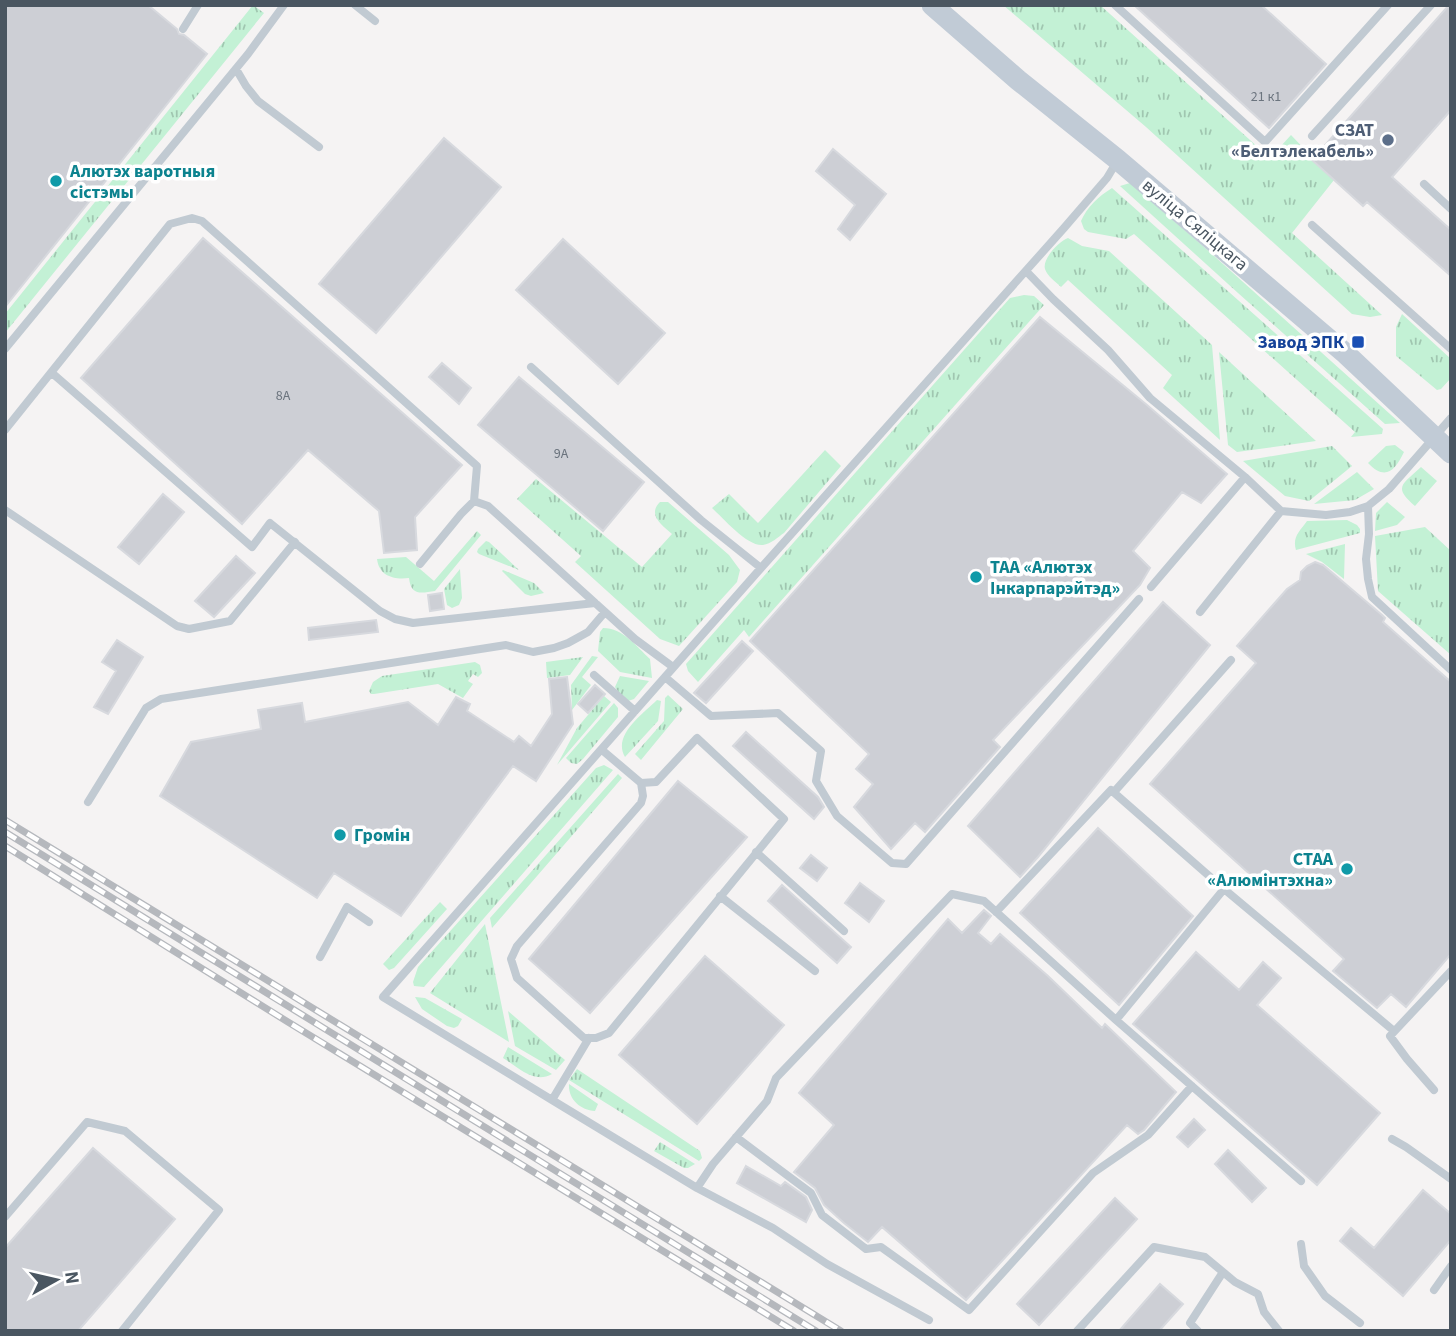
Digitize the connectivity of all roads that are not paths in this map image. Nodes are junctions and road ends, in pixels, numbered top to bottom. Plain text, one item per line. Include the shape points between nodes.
1 (198, 5) edge
2 (284, 5) edge
3 (355, 5) edge
4 (932, 5) edge
5 (1115, 5) edge
6 (1388, 5) edge
7 (1431, 5) edge
8 (376, 21) dead end
9 (183, 29) dead end
10 (236, 69) junction
11 (1312, 136) dead end
12 (319, 147) dead end
13 (1118, 160) junction
14 (1424, 184) dead end
15 (1451, 209) edge
16 (1312, 225) dead end
17 (1026, 271) junction
18 (5, 349) edge
19 (1451, 349) edge
20 (531, 367) dead end
21 (52, 373) junction
22 (1451, 418) edge
23 (5, 430) edge
24 (1434, 436) junction
25 (1451, 453) edge
26 (1245, 477) junction
27 (474, 501) junction
28 (1368, 506) junction
29 (5, 510) edge
30 (1281, 511) junction
31 (295, 542) junction
32 (420, 564) dead end
33 (761, 568) junction
34 (1151, 587) dead end
35 (1139, 599) dead end
36 (595, 604) junction
37 (605, 612) junction
38 (1200, 612) dead end
39 (1231, 660) dead end
40 (673, 667) junction
41 (1451, 670) edge
42 (594, 675) dead end
43 (665, 677) junction
44 (635, 711) junction
45 (602, 750) junction
46 (641, 783) junction
47 (1114, 792) junction
48 (88, 802) dead end
49 (756, 852) junction
50 (1224, 889) junction
51 (720, 895) junction
52 (996, 912) junction
53 (369, 922) dead end
54 (844, 931) dead end
55 (320, 957) dead end
56 (815, 971) dead end
57 (1451, 971) edge
58 (1116, 1020) junction
59 (1394, 1031) junction
60 (589, 1038) junction
61 (1192, 1086) junction
62 (1434, 1090) dead end
63 (552, 1100) junction
64 (736, 1137) junction
65 (1392, 1139) dead end
66 (1451, 1179) edge
67 (1301, 1181) dead end
68 (697, 1188) junction
69 (5, 1217) edge
70 (1301, 1244) dead end
71 (1451, 1266) edge
72 (1223, 1272) junction
73 (1434, 1290) dead end
74 (929, 1320) dead end
75 (1360, 1323) dead end
76 (1187, 1327) edge
77 (122, 1331) edge
78 (1077, 1331) edge
79 (1198, 1331) edge
80 (1279, 1331) edge

1 - 9 lane
2 - 10 lane
3 - 8 lane
4 - 13 main road, вуліца Сяліцкага
5 - 6 lane via 1265,142
7 - 11 lane
10 - 12 lane via 258,101
10 - 18 lane
13 - 17 lane
13 - 24 main road, вуліца Сяліцкага via 1346,354
14 - 15 lane
16 - 19 lane
17 - 26 lane via 1150,398
17 - 33 lane
20 - 33 lane
21 - 23 lane
21 - 27 lane via 170,224 192,218 202,221 477,466
21 - 31 lane via 252,547 270,523
22 - 24 lane
24 - 25 main road, вуліца Сяліцкага
24 - 28 lane
26 - 30 lane
26 - 34 lane
27 - 32 lane
27 - 36 lane via 488,506
28 - 30 lane via 1326,515
28 - 41 lane via 1366,559 1373,597
29 - 31 lane via 177,626 189,629 230,621
30 - 38 lane
31 - 36 lane via 380,611 414,624
33 - 40 lane
35 - 43 lane via 906,864 892,863 837,816 816,781 821,751 778,713 711,716
36 - 37 lane
37 - 40 lane
37 - 48 lane via 588,632 554,648 533,652 506,645 161,699 146,708
39 - 47 lane
40 - 43 lane
42 - 44 lane
43 - 44 lane
44 - 45 lane
45 - 46 lane
45 - 63 lane via 383,997
46 - 49 lane via 656,782 697,738 784,819
46 - 60 lane via 640,803 511,958 517,978
47 - 50 lane
47 - 52 lane via 1111,789
49 - 51 lane
49 - 54 lane
50 - 58 lane
50 - 59 lane
51 - 56 lane
51 - 60 lane via 609,1032
52 - 58 lane
52 - 64 lane via 984,901 952,894 776,1078 767,1101
53 - 55 lane via 346,907
57 - 59 lane
58 - 61 lane
59 - 62 lane via 1390,1036
60 - 63 lane
61 - 64 lane via 1149,1135 1093,1173 969,1310 881,1247 866,1250 822,1215 811,1193
61 - 67 lane
63 - 68 lane
64 - 68 lane
65 - 66 lane
68 - 74 lane
69 - 77 lane via 87,1122 125,1131 219,1210
70 - 75 lane via 1304,1266 1325,1296
71 - 73 lane
72 - 76 lane
72 - 78 lane via 1205,1257 1154,1247
72 - 80 lane via 1258,1294 1264,1312
76 - 79 lane

